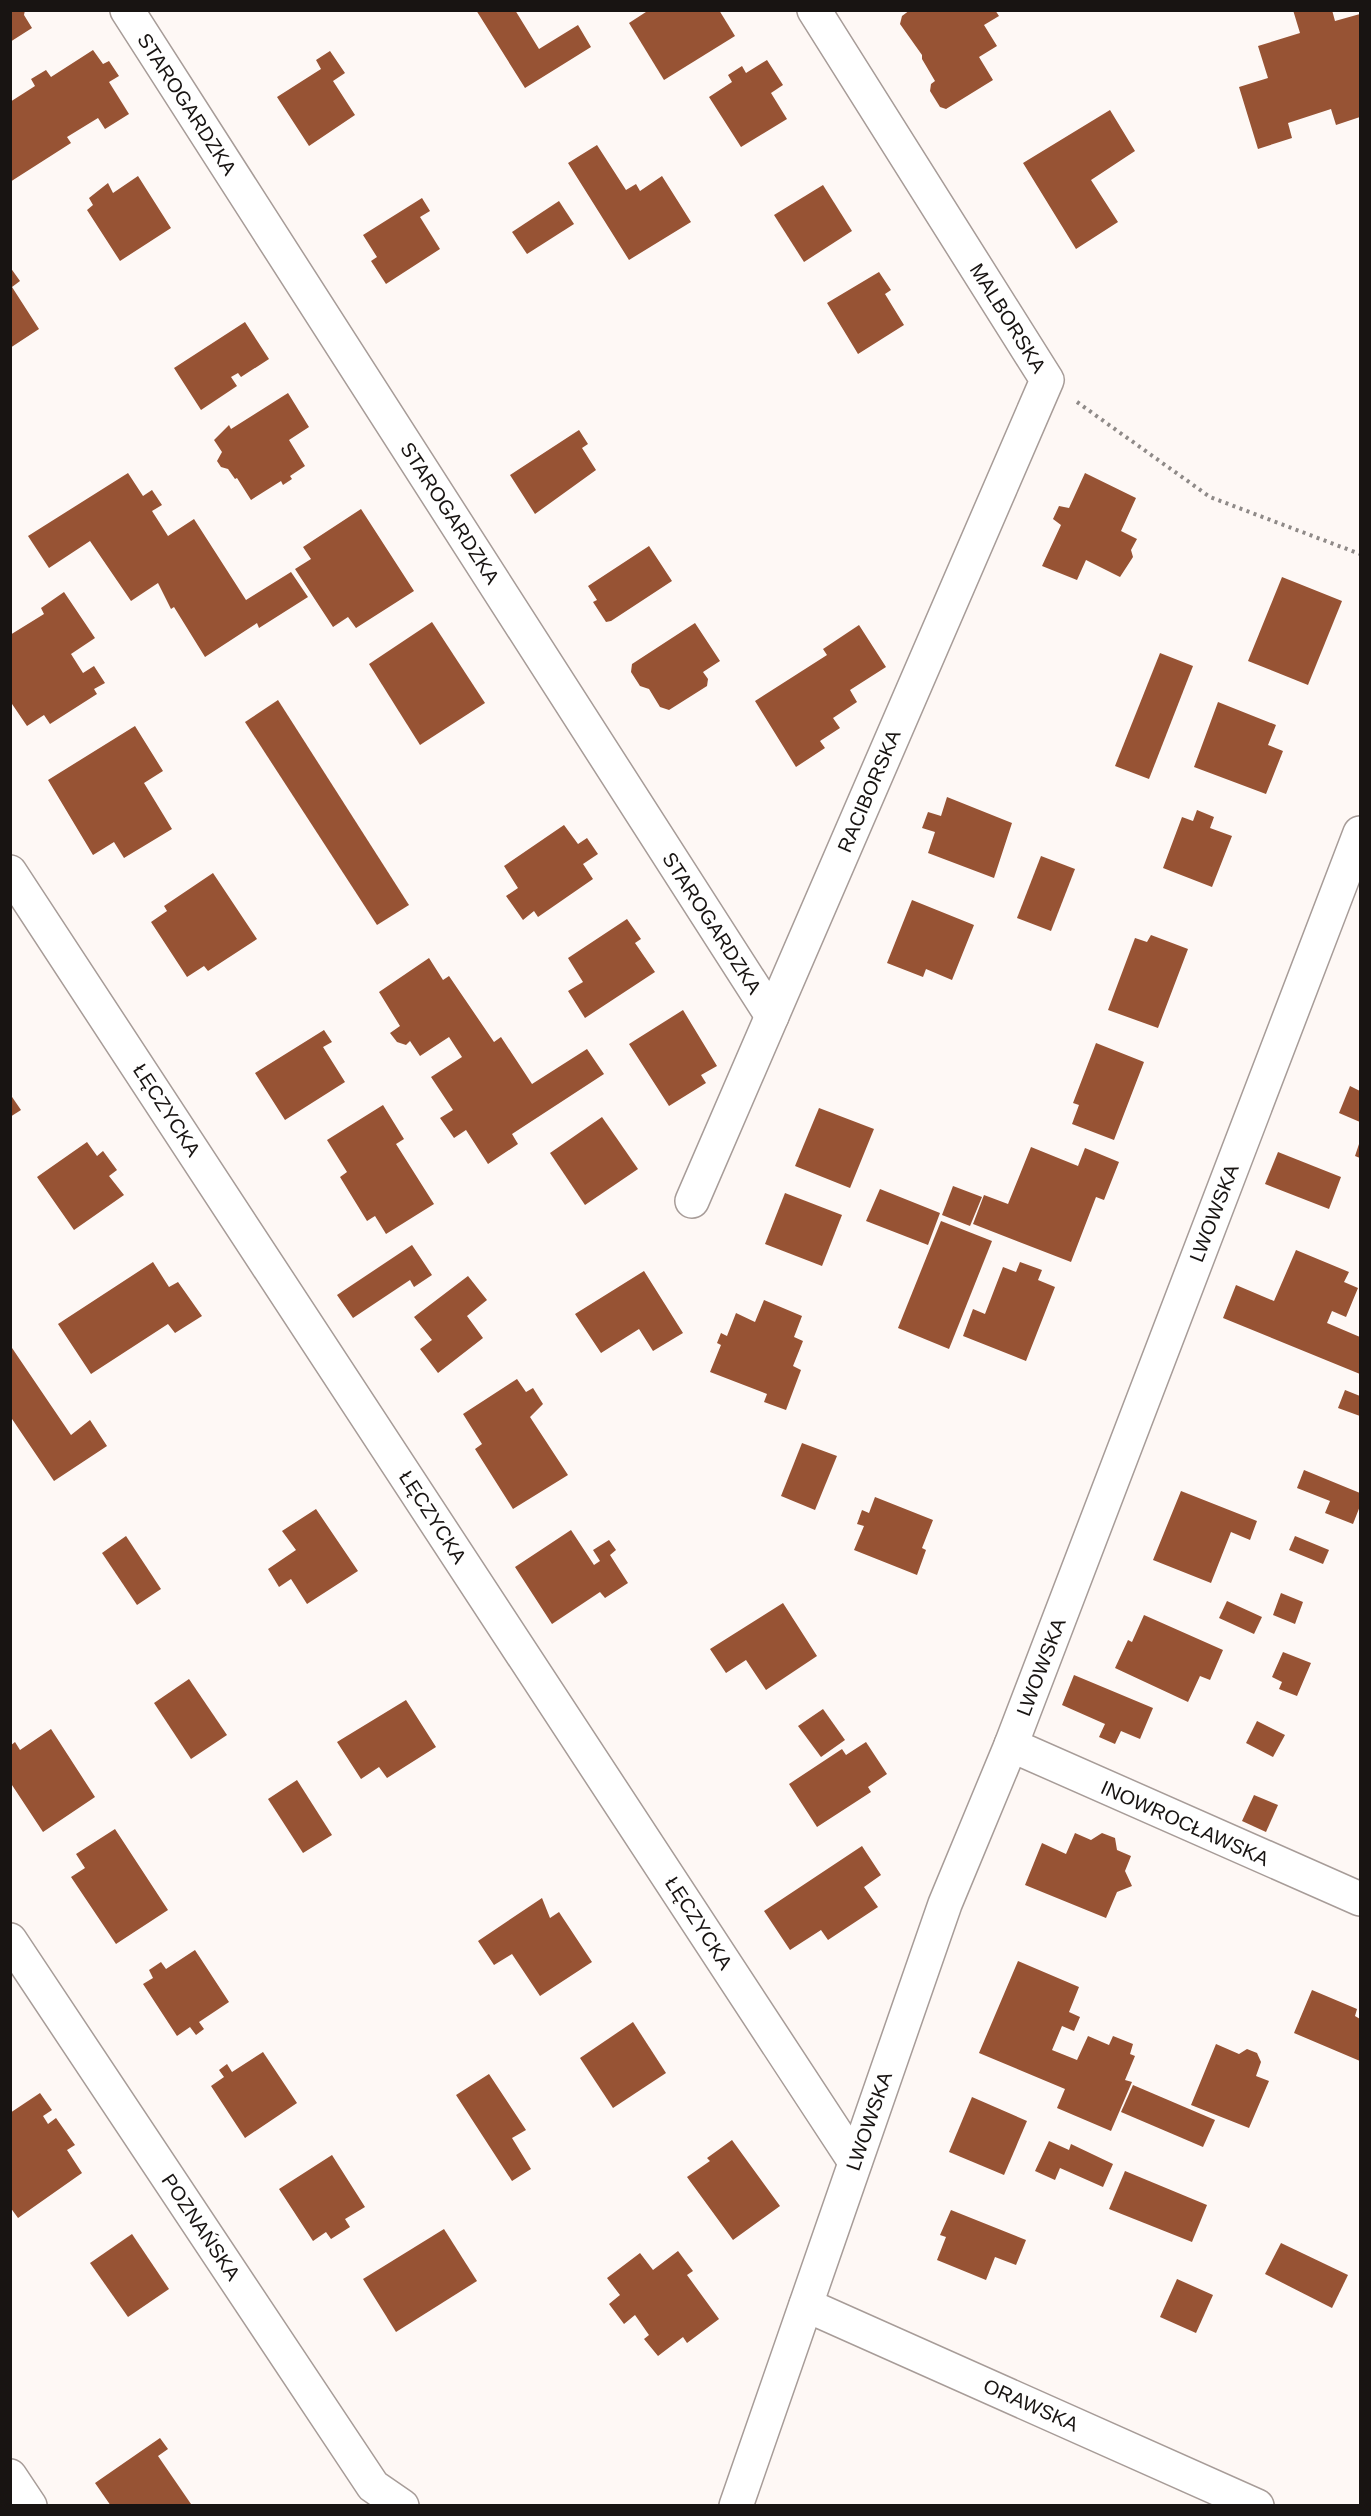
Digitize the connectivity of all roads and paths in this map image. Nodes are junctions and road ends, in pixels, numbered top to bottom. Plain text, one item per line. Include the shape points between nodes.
1 (128, 10) edge
2 (814, 10) edge
3 (1047, 380) junction
4 (1360, 554) edge
5 (1360, 833) edge
6 (10, 872) edge
7 (772, 1016) junction
8 (692, 1201) dead end
9 (1011, 1745) junction
10 (1360, 1899) edge
11 (10, 1941) edge
12 (855, 2162) junction
13 (806, 2305) junction
14 (10, 2476) edge
15 (28, 2505) edge
16 (402, 2505) edge
17 (736, 2505) edge
18 (1257, 2505) edge

1 - 7 street, STAROGARDZKA
2 - 3 street, MALBORSKA
3 - 4 path, MALBORSKA via 1210,497
3 - 7 street, RACIBORSKA
5 - 9 street, LWOWSKA
6 - 12 street, ŁĘCZYCKA
7 - 8 street, RACIBORSKA
9 - 10 street, INOWROCŁAWSKA
9 - 12 street, LWOWSKA via 945,1904
11 - 16 street, POZNAŃSKA via 373,2486
12 - 13 street, LWOWSKA
13 - 17 street, LWOWSKA
13 - 18 street, ORAWSKA
14 - 15 street

